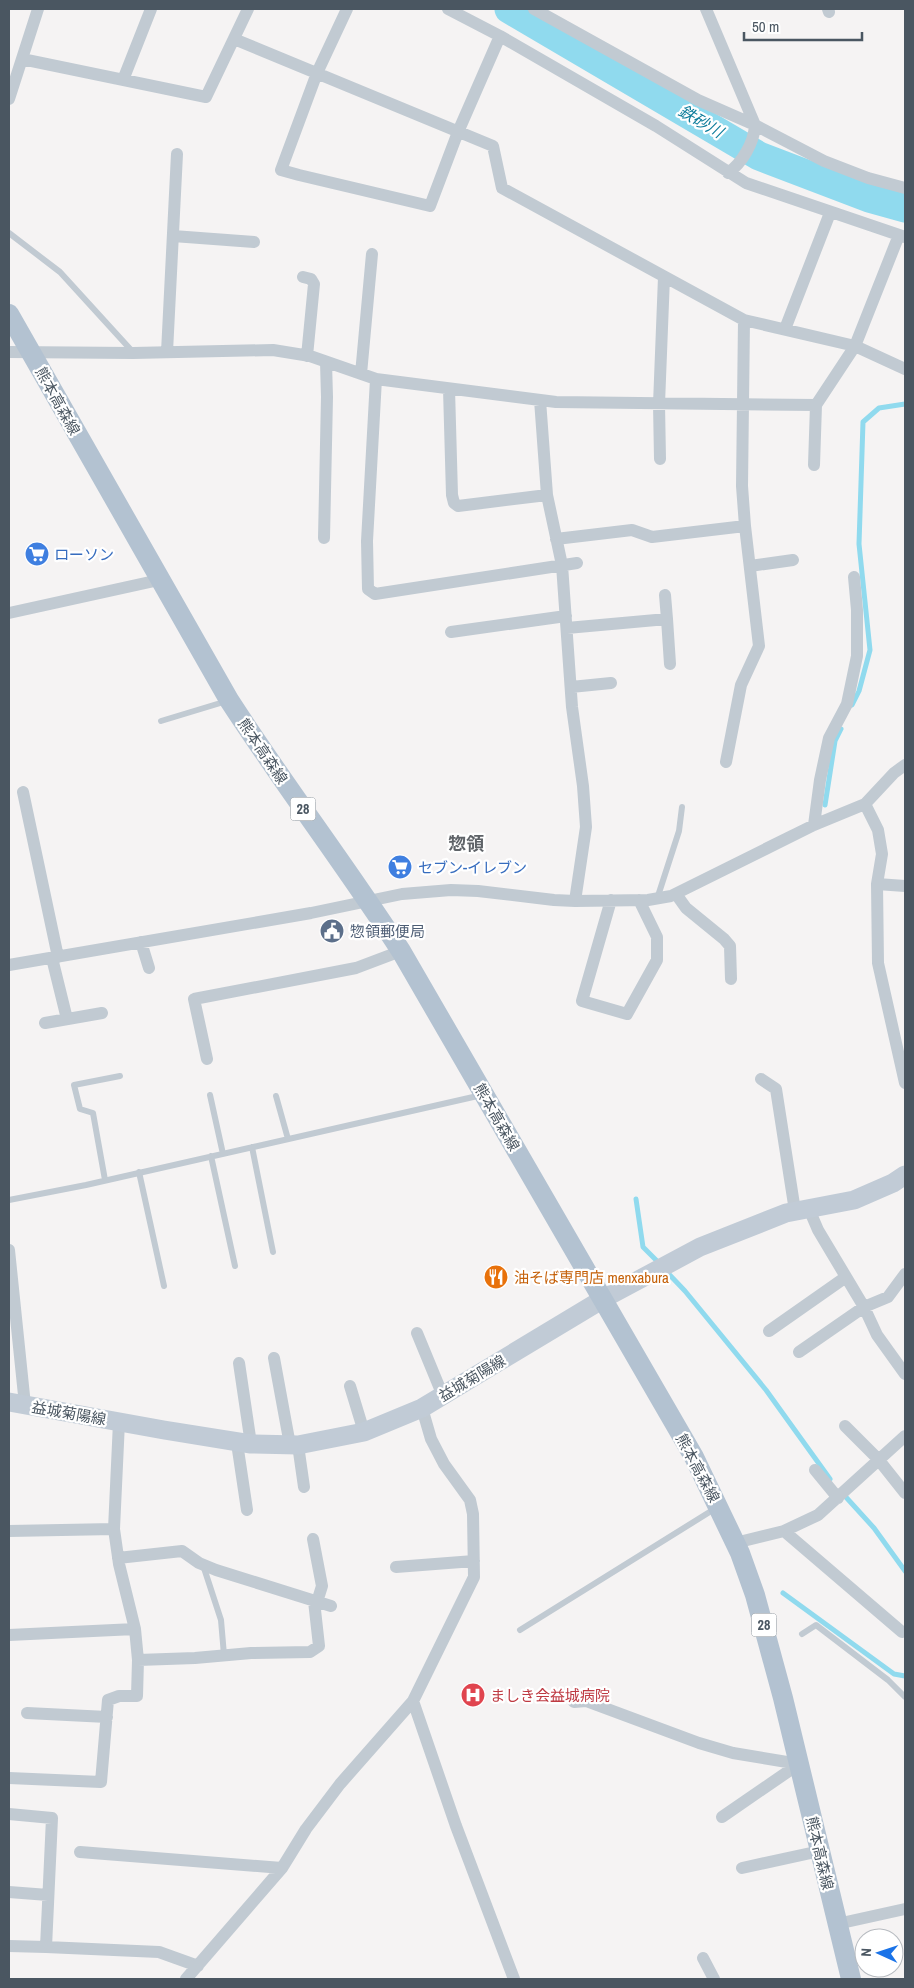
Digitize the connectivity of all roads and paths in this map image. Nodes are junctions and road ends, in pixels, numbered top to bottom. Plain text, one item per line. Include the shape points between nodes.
1 (38, 9) edge
2 (151, 9) edge
3 (248, 9) edge
4 (347, 9) edge
5 (448, 9) edge
6 (534, 9) edge
7 (706, 9) edge
8 (500, 36) junction
9 (234, 39) junction
10 (22, 59) junction
11 (317, 73) junction
12 (123, 80) junction
13 (9, 99) edge
14 (755, 130) junction
15 (458, 132) junction
16 (177, 154) dead end
17 (728, 173) junction
18 (905, 188) edge
19 (830, 213) junction
20 (9, 233) edge
21 (173, 236) junction
22 (902, 236) edge
23 (254, 242) dead end
24 (372, 254) dead end
25 (303, 277) dead end
26 (664, 277) junction
27 (9, 314) edge
28 (744, 320) junction
29 (785, 329) junction
30 (855, 346) junction
31 (9, 352) edge
32 (30, 352) junction
33 (167, 352) junction
34 (133, 353) junction
35 (307, 356) junction
36 (326, 362) junction
37 (905, 369) edge
38 (361, 374) junction
39 (376, 379) junction
40 (449, 389) junction
41 (540, 400) junction
42 (659, 404) junction
43 (742, 405) junction
44 (816, 405) junction
45 (660, 459) dead end
46 (814, 465) dead end
47 (547, 495) junction
48 (745, 526) junction
49 (324, 538) dead end
50 (556, 539) junction
51 (793, 560) dead end
52 (576, 563) dead end
53 (562, 565) junction
54 (750, 566) junction
55 (854, 577) dead end
56 (159, 580) junction
57 (665, 595) dead end
58 (9, 613) edge
59 (667, 619) junction
60 (567, 622) junction
61 (451, 632) dead end
62 (670, 664) dead end
63 (611, 683) dead end
64 (571, 687) junction
65 (229, 700) junction
66 (161, 721) dead end
67 (726, 762) dead end
68 (905, 765) edge
69 (23, 792) dead end
70 (865, 804) junction
71 (682, 807) dead end
72 (814, 825) junction
73 (877, 884) junction
74 (905, 886) edge
75 (676, 894) junction
76 (368, 899) junction
77 (657, 899) junction
78 (611, 900) junction
79 (639, 900) junction
80 (574, 901) junction
81 (141, 942) junction
82 (402, 951) junction
83 (55, 957) junction
84 (9, 965) edge
85 (149, 968) dead end
86 (731, 979) dead end
87 (102, 1013) dead end
88 (67, 1019) junction
89 (45, 1023) dead end
90 (207, 1059) dead end
91 (120, 1076) dead end
92 (761, 1079) dead end
93 (905, 1083) edge
94 (210, 1095) dead end
95 (484, 1095) junction
96 (276, 1096) dead end
97 (288, 1139) junction
98 (252, 1147) junction
99 (223, 1154) junction
100 (211, 1156) junction
101 (139, 1172) junction
102 (905, 1175) edge
103 (105, 1180) junction
104 (9, 1200) edge
105 (802, 1210) junction
106 (9, 1250) edge
107 (273, 1252) dead end
108 (235, 1266) dead end
109 (905, 1274) edge
110 (846, 1277) junction
111 (164, 1286) dead end
112 (603, 1299) junction
113 (864, 1307) junction
114 (769, 1332) dead end
115 (417, 1333) dead end
116 (799, 1352) dead end
117 (274, 1358) dead end
118 (901, 1359) edge
119 (239, 1363) dead end
120 (905, 1374) edge
121 (350, 1386) dead end
122 (443, 1396) junction
123 (17, 1404) edge
124 (422, 1408) junction
125 (119, 1422) junction
126 (845, 1426) dead end
127 (364, 1432) junction
128 (905, 1436) edge
129 (244, 1443) junction
130 (294, 1445) junction
131 (878, 1459) junction
132 (815, 1470) dead end
133 (304, 1487) dead end
134 (905, 1493) edge
135 (838, 1498) junction
136 (718, 1506) junction
137 (247, 1510) dead end
138 (114, 1529) junction
139 (784, 1530) junction
140 (9, 1532) edge
141 (313, 1539) dead end
142 (735, 1543) junction
143 (118, 1558) junction
144 (474, 1561) junction
145 (202, 1564) junction
146 (396, 1567) dead end
147 (316, 1601) junction
148 (331, 1606) dead end
149 (135, 1629) junction
150 (520, 1630) dead end
151 (902, 1632) dead end
152 (802, 1634) dead end
153 (9, 1635) edge
154 (224, 1655) junction
155 (138, 1660) junction
156 (905, 1696) edge
157 (413, 1701) junction
158 (574, 1702) dead end
159 (27, 1713) dead end
160 (106, 1717) junction
161 (800, 1764) junction
162 (9, 1778) edge
163 (9, 1814) edge
164 (722, 1817) dead end
165 (820, 1851) junction
166 (80, 1852) dead end
167 (282, 1868) junction
168 (742, 1868) dead end
169 (9, 1892) edge
170 (48, 1895) junction
171 (905, 1910) edge
172 (837, 1924) junction
173 (9, 1946) edge
174 (46, 1947) junction
175 (703, 1958) dead end
176 (198, 1966) junction
177 (186, 1979) edge
178 (511, 1979) edge
179 (714, 1979) edge
180 (851, 1979) edge

1 - 10 street
2 - 12 street
3 - 9 street
4 - 11 street
5 - 8 street
6 - 14 street
7 - 14 street
8 - 15 street
8 - 17 street via 656,126
9 - 11 street
9 - 12 street via 206,97
10 - 12 street
10 - 13 street
11 - 15 street
11 - 15 street via 281,170 430,206
14 - 17 street via 739,165
14 - 18 street via 824,161
15 - 26 street via 493,146 502,188
16 - 21 street
17 - 19 street via 746,183
19 - 22 street
19 - 29 street
20 - 34 lane via 60,272
21 - 23 street
21 - 33 street
22 - 30 street
24 - 38 street
25 - 35 street via 311,279 314,284
26 - 28 street
26 - 42 street
27 - 32 main road, 熊本高森線 / 28
28 - 29 street
28 - 43 street
29 - 30 street
30 - 37 street
30 - 44 street
31 - 32 street
32 - 34 street
32 - 56 main road, 熊本高森線 / 28
33 - 34 street
33 - 35 street via 273,350
35 - 36 street
36 - 38 street
36 - 49 street
38 - 39 street
39 - 40 street
39 - 53 street via 366,541 368,588 375,594
40 - 41 street
40 - 47 street via 454,503 458,506
41 - 42 street
41 - 47 street
42 - 43 street
42 - 45 street
43 - 44 street
43 - 48 street
44 - 46 street
47 - 50 street
48 - 50 street via 652,538 632,530
48 - 54 street
50 - 53 street
51 - 54 street
52 - 53 street
53 - 60 street
54 - 67 street via 759,646 741,685
55 - 72 street via 857,656 847,704 829,738
56 - 58 street
56 - 65 main road, 熊本高森線 / 28
57 - 59 street
59 - 60 street
59 - 62 street
60 - 61 street
60 - 64 street
63 - 64 street
64 - 80 street via 586,827
65 - 66 lane
65 - 76 main road, 熊本高森線 / 28
68 - 70 street
69 - 83 street
70 - 72 street
70 - 73 street via 878,830 882,854
71 - 77 lane via 680,831
72 - 75 street
73 - 74 street
73 - 93 street via 878,963
75 - 77 street
75 - 86 street via 686,908 730,946
76 - 80 street via 451,890
76 - 81 street
76 - 82 main road, 熊本高森線 / 28
77 - 79 street
78 - 79 street
78 - 79 street via 582,1001 626,1014 657,960 658,937
78 - 80 street
81 - 83 street
81 - 85 street
82 - 90 street via 356,968 194,999
82 - 95 main road, 熊本高森線 / 28
83 - 84 street
83 - 88 street
87 - 88 street
88 - 89 street
91 - 103 lane via 74,1084 80,1109 93,1114
92 - 105 street via 776,1089 786,1163
94 - 99 lane
95 - 97 lane
95 - 112 main road, 熊本高森線 / 28
96 - 97 lane
97 - 98 lane
98 - 99 lane
98 - 107 lane
99 - 100 lane
100 - 101 lane
100 - 108 lane
101 - 103 lane
101 - 111 lane
102 - 105 main road, 益城菊陽線 via 854,1200
103 - 104 lane
105 - 110 street
105 - 112 main road, 益城菊陽線 via 752,1225 700,1247
106 - 123 street
109 - 113 street via 888,1297
110 - 113 street
110 - 114 street
112 - 122 main road, 益城菊陽線
112 - 136 main road, 熊本高森線 / 28
113 - 116 street
113 - 118 street via 877,1335
115 - 122 street
117 - 130 street
118 - 120 street
119 - 129 street
121 - 127 street
122 - 124 main road, 益城菊陽線
123 - 125 main road, 益城菊陽線
124 - 127 main road, 益城菊陽線
124 - 144 street via 431,1439 444,1464 470,1500
125 - 129 main road, 益城菊陽線
125 - 138 street
126 - 131 street
127 - 130 main road, 益城菊陽線
128 - 131 street
129 - 130 main road, 益城菊陽線
129 - 137 street
130 - 133 street
131 - 134 street
131 - 135 street
132 - 135 street
135 - 139 street via 818,1515
136 - 142 main road, 熊本高森線 / 28
136 - 150 lane
138 - 140 street
138 - 143 street
139 - 142 street
139 - 151 street
141 - 147 street via 322,1586
142 - 161 main road, 熊本高森線 / 28 via 755,1595
143 - 145 street via 182,1551
143 - 149 street
144 - 146 street
144 - 157 street via 474,1577
145 - 147 street
145 - 154 lane via 222,1620
147 - 148 street
147 - 154 street via 319,1646 310,1652
149 - 153 street
149 - 155 street
152 - 156 lane via 816,1626
154 - 155 street
155 - 160 street via 137,1696 108,1700
157 - 167 street via 340,1784
157 - 178 street
158 - 161 street via 586,1701 734,1753
159 - 160 street
160 - 162 street via 101,1782
161 - 164 street
161 - 165 main road, 熊本高森線 / 28
163 - 170 street via 52,1818
165 - 168 street
165 - 172 main road, 熊本高森線 / 28
166 - 167 street
167 - 176 street
169 - 170 street
170 - 174 street
171 - 172 street
172 - 180 main road, 熊本高森線 / 28
173 - 174 street
174 - 176 street via 159,1952
175 - 179 street
176 - 177 street

